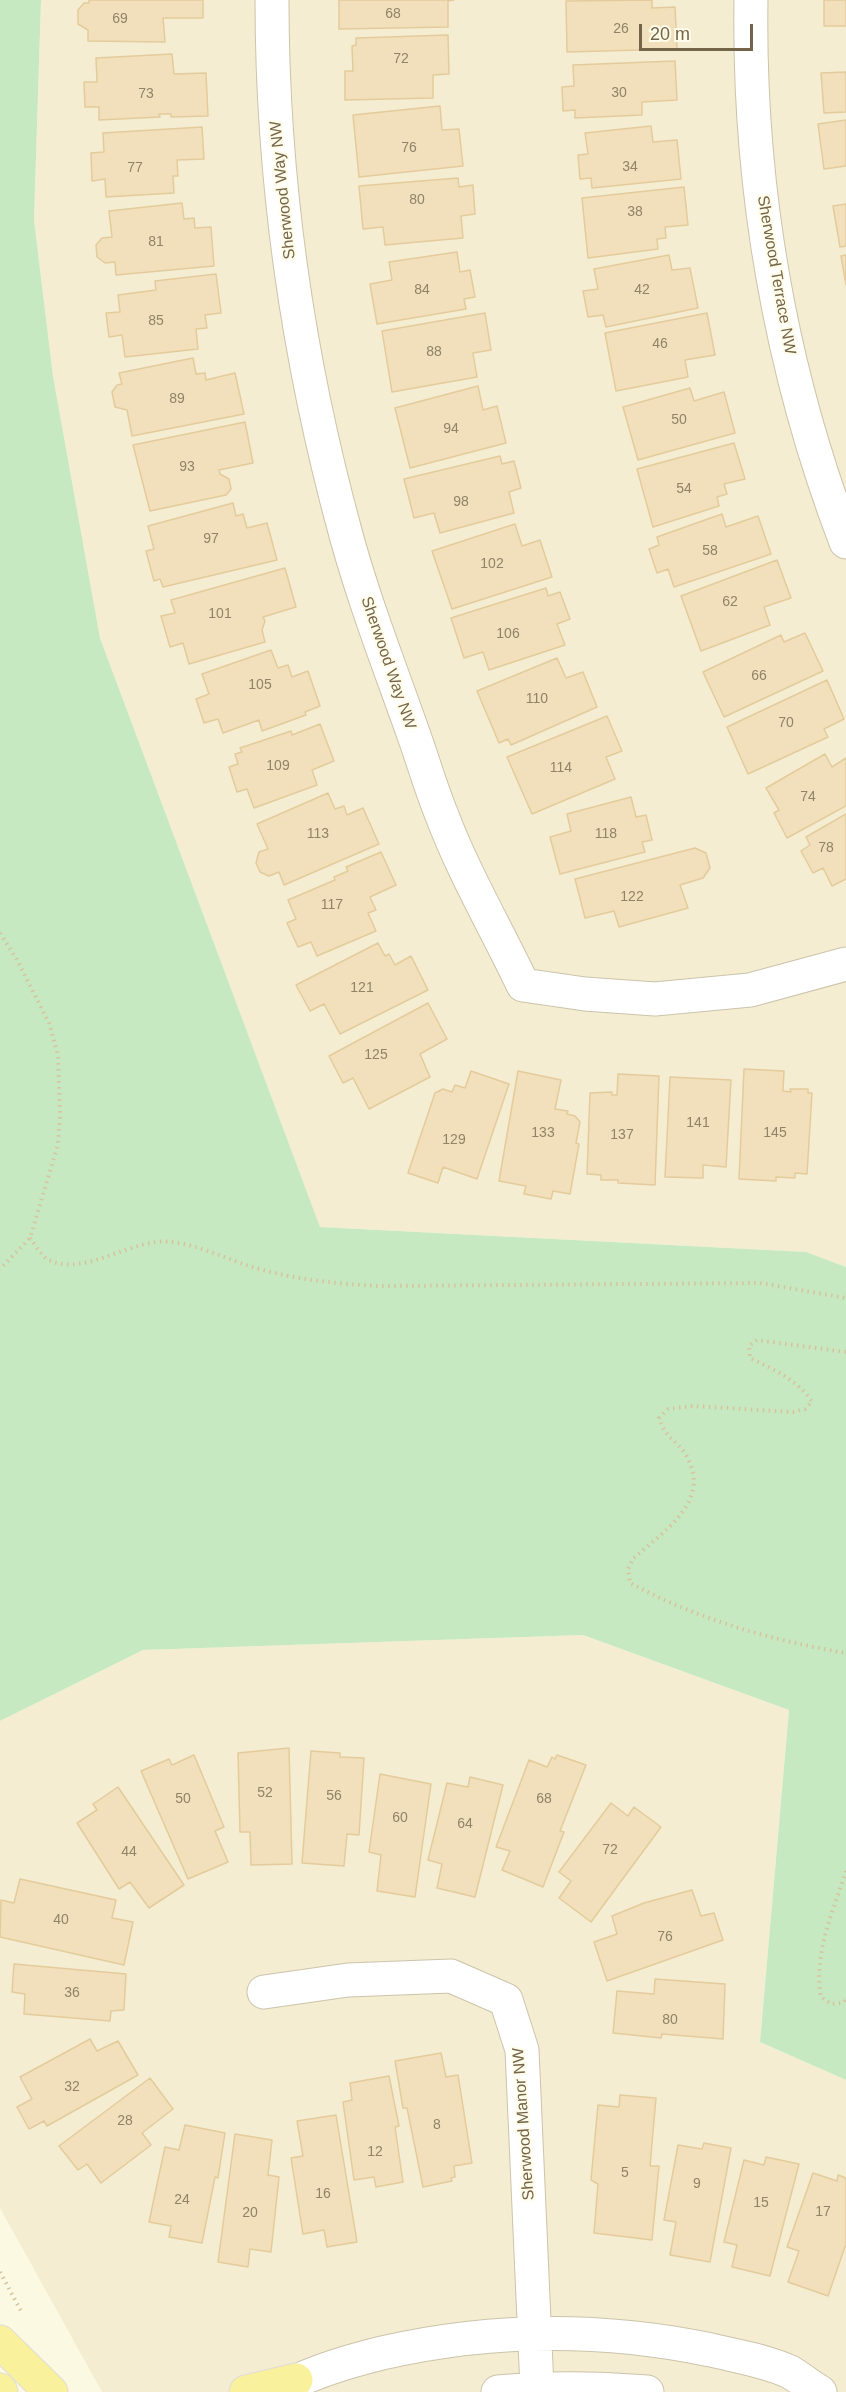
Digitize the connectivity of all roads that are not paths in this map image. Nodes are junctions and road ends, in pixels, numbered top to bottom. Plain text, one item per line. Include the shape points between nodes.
1 (272, 0) edge
2 (751, 0) edge
3 (846, 542) edge
4 (846, 964) edge
5 (264, 1992) dead end
6 (536, 2332) junction
7 (0, 2342) edge
8 (286, 2386) edge
9 (537, 2388) junction
10 (51, 2392) edge
11 (246, 2392) edge
12 (498, 2392) edge
13 (647, 2392) edge
14 (820, 2392) edge

1 - 4 street, Sherwood Way NW via 276,136 286,237 301,338 346,536 441,814 523,985 654,999 750,990
2 - 3 street, Sherwood Terrace NW via 755,144 766,237 806,421
5 - 6 street, Sherwood Manor NW via 348,1980 451,1976 506,2000 522,2050
6 - 8 street via 413,2346 354,2360
6 - 9 street, Sherwood Manor NW
6 - 14 street via 664,2340 717,2351 789,2372
7 - 10 main road
8 - 11 main road
9 - 12 street
9 - 13 street

